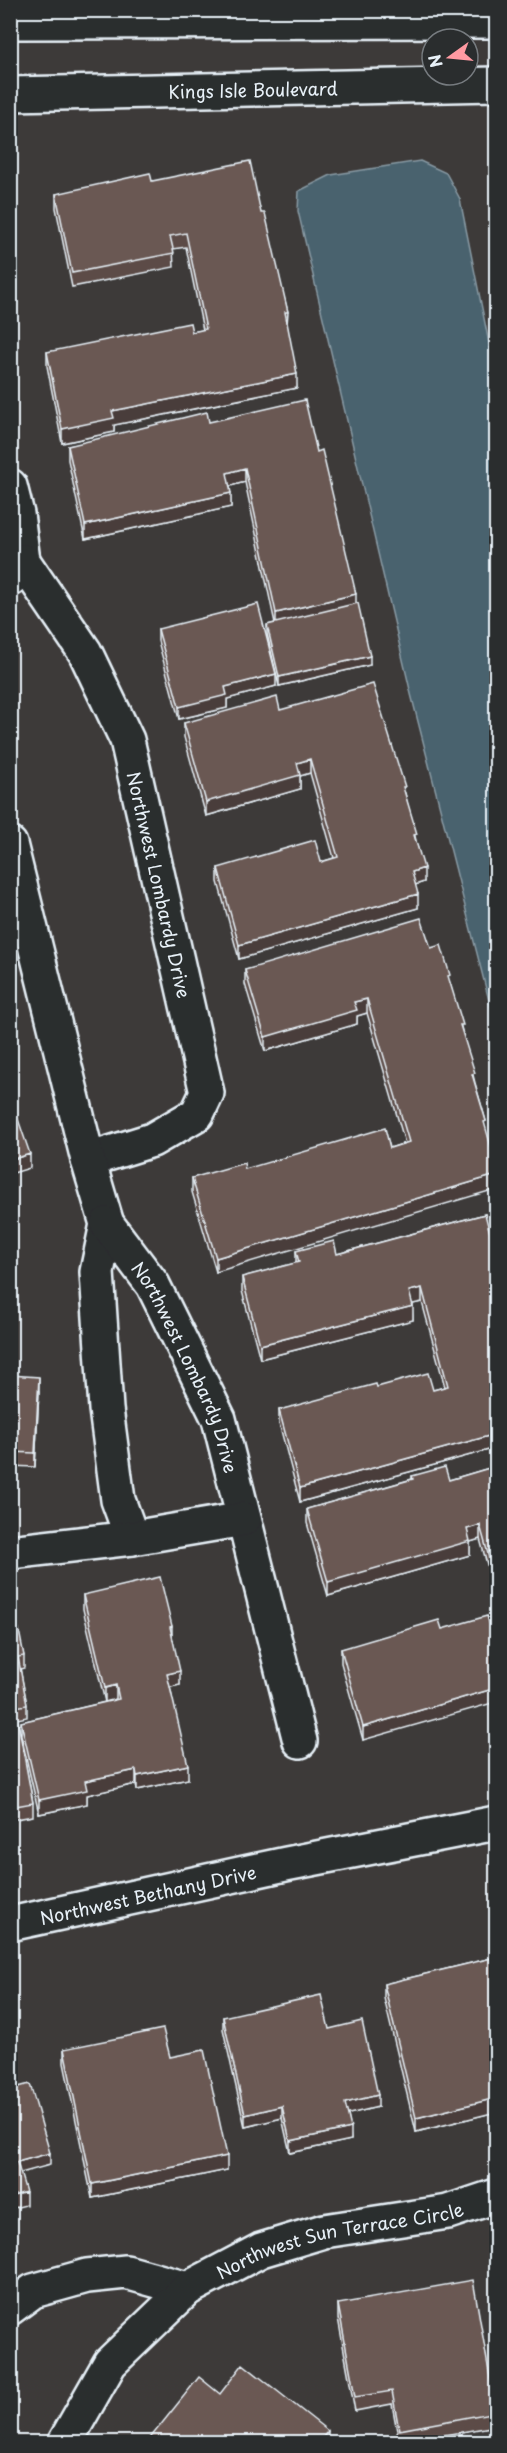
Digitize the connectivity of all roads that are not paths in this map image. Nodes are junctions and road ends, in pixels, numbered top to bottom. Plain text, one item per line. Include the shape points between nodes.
1 (496, 21) edge
2 (10, 22) edge
3 (496, 84) edge
4 (10, 94) edge
5 (10, 486) edge
6 (17, 571) edge
7 (10, 844) edge
8 (88, 1160) junction
9 (107, 1224) junction
10 (244, 1519) junction
11 (132, 1538) junction
12 (10, 1552) edge
13 (300, 1741) dead end
14 (496, 1802) edge
15 (496, 1823) edge
16 (286, 1864) junction
17 (10, 1924) edge
18 (496, 2196) edge
19 (187, 2289) junction
20 (10, 2308) edge
21 (65, 2442) edge

1 - 2 street
3 - 4 street, Kings Isle Boulevard
5 - 6 street, Northwest Lombardy Drive via 17,514
6 - 8 street, Northwest Lombardy Drive via 85,652 127,740 207,1093 197,1114 152,1140
7 - 8 street, Northwest Lombardy Drive
8 - 9 street, Northwest Lombardy Drive
9 - 10 street, Northwest Lombardy Drive via 153,1285 219,1419
9 - 11 street, Northwest Lombardy Drive via 96,1272 106,1409 118,1500
10 - 11 street
10 - 13 street, Northwest Lombardy Drive
11 - 12 street
14 - 16 street, Northwest Bethany Drive
15 - 16 street, Northwest Bethany Drive
16 - 17 street, Northwest Bethany Drive
18 - 19 street, Northwest Sun Terrace Circle via 448,2212 324,2231 261,2250
19 - 20 street via 126,2272 87,2276 33,2291
19 - 21 street, Northwest Sun Terrace Circle via 110,2363

